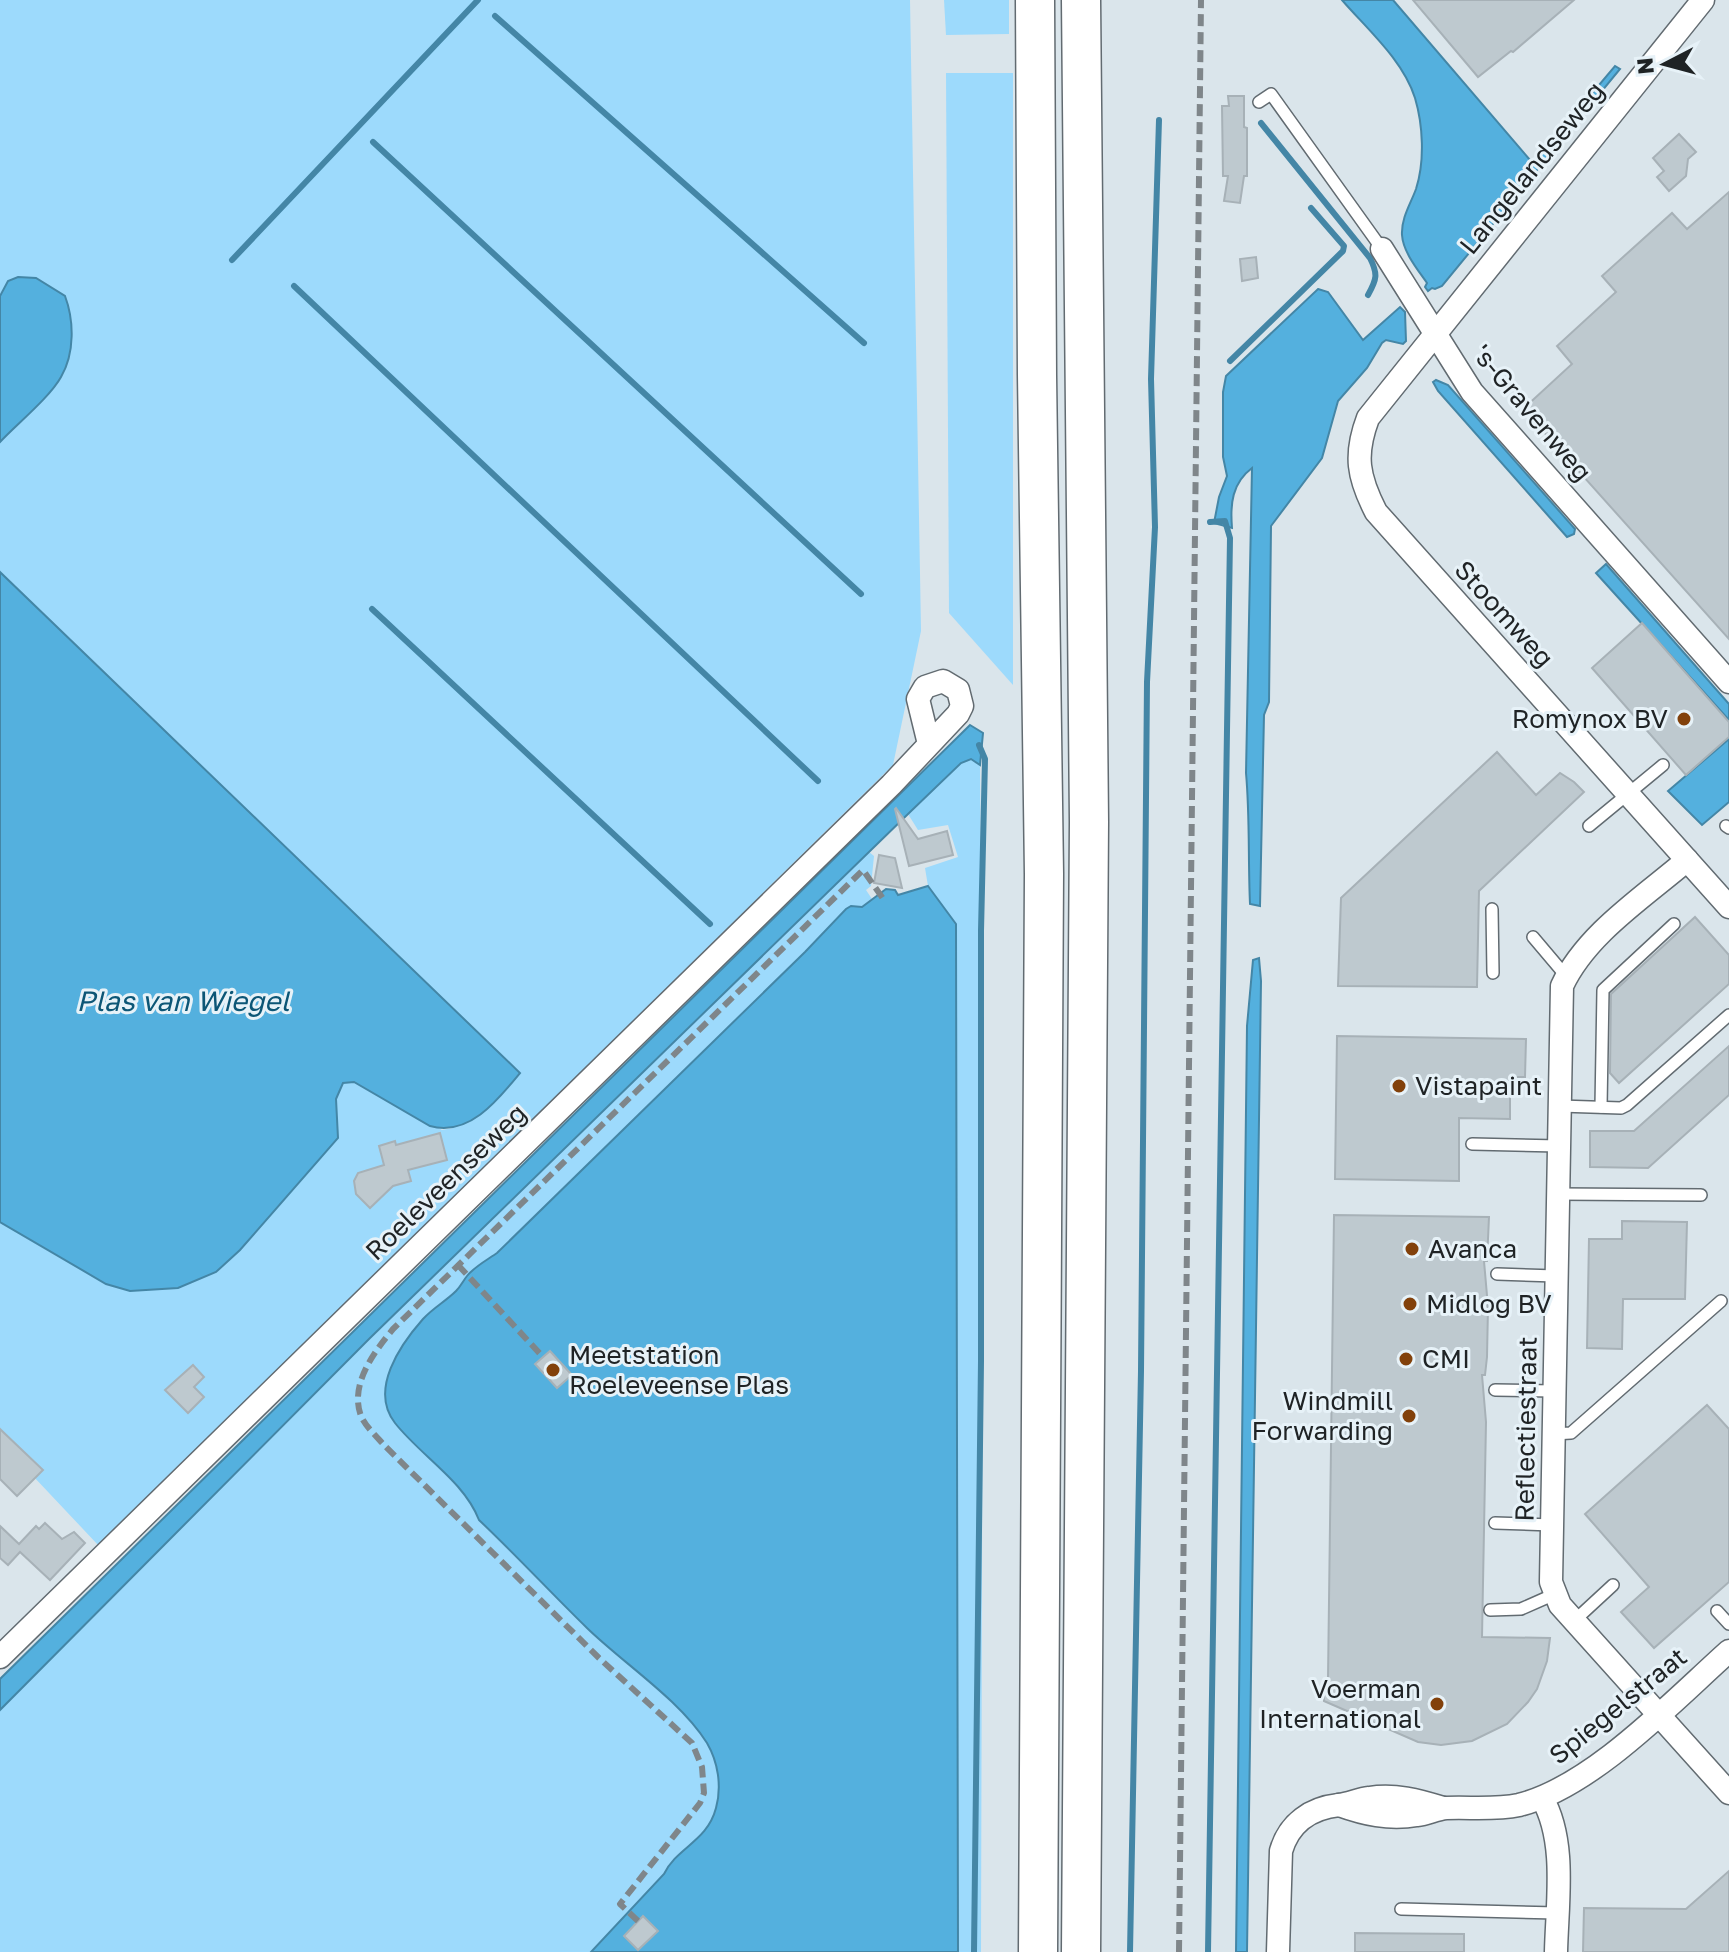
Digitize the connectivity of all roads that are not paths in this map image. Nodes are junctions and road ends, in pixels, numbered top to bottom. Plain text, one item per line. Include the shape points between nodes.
1 (1035, 0) edge
2 (1081, 0) edge
3 (1703, 0) edge
4 (1259, 102) dead end
5 (1382, 249) joint
6 (1434, 333) junction
7 (1729, 682) edge
8 (929, 744) dead end
9 (1663, 765) dead end
10 (1627, 794) junction
11 (1589, 826) dead end
12 (1687, 860) junction
13 (1729, 907) edge
14 (1492, 909) dead end
15 (1674, 924) dead end
16 (1533, 937) dead end
17 (1493, 973) dead end
18 (1566, 976) junction
19 (1729, 1015) edge
20 (1560, 1106) junction
21 (1601, 1107) junction
22 (1472, 1144) dead end
23 (1559, 1146) junction
24 (1558, 1194) junction
25 (1701, 1195) dead end
26 (1497, 1274) dead end
27 (1556, 1276) junction
28 (1721, 1301) dead end
29 (1495, 1390) dead end
30 (1554, 1391) junction
31 (1553, 1434) junction
32 (1495, 1523) dead end
33 (1552, 1525) junction
34 (1613, 1585) dead end
35 (1555, 1594) junction
36 (1490, 1610) dead end
37 (1717, 1611) dead end
38 (1574, 1621) junction
39 (1729, 1624) edge
40 (1729, 1651) edge
41 (0, 1657) edge
42 (1658, 1715) junction
43 (1729, 1793) edge
44 (1542, 1798) junction
45 (1401, 1909) dead end
46 (1557, 1913) junction
47 (1038, 1952) edge
48 (1081, 1952) edge
49 (1278, 1952) edge
50 (1556, 1952) edge

1 - 47 highway via 1044,874
2 - 48 highway via 1089,837
3 - 6 street, Langelandseweg
4 - 5 lane, 's-Gravenweg via 1271,94
5 - 6 street, 's-Gravenweg
6 - 7 street, 's-Gravenweg via 1472,392
6 - 10 street, Stoomweg via 1368,418 1360,440 1362,487 1376,512
8 - 41 street, Roeleveenseweg
9 - 10 lane
10 - 11 lane
10 - 12 street, Stoomweg
12 - 13 street, Stoomweg
12 - 18 street, Reflectiestraat via 1588,945
14 - 17 lane
15 - 21 lane via 1603,990
16 - 18 lane
18 - 20 street, Reflectiestraat
19 - 21 lane via 1627,1105
20 - 21 lane
20 - 23 street, Reflectiestraat
22 - 23 lane
23 - 24 street, Reflectiestraat
24 - 25 lane
24 - 27 street, Reflectiestraat
26 - 27 lane
27 - 30 street, Reflectiestraat
28 - 31 lane via 1571,1433
29 - 30 lane
30 - 31 street, Reflectiestraat
31 - 33 street, Reflectiestraat
32 - 33 lane
33 - 35 street, Reflectiestraat
34 - 38 lane
35 - 36 lane via 1521,1609
35 - 38 street
37 - 39 lane
38 - 42 street
40 - 42 street, Spiegelstraat
42 - 43 street
42 - 44 street, Spiegelstraat via 1587,1774
44 - 46 street via 1558,1843
44 - 49 street, Spiegelstraat via 1415,1816 1369,1816 1329,1804 1312,1811 1284,1838
45 - 46 lane
46 - 50 street

